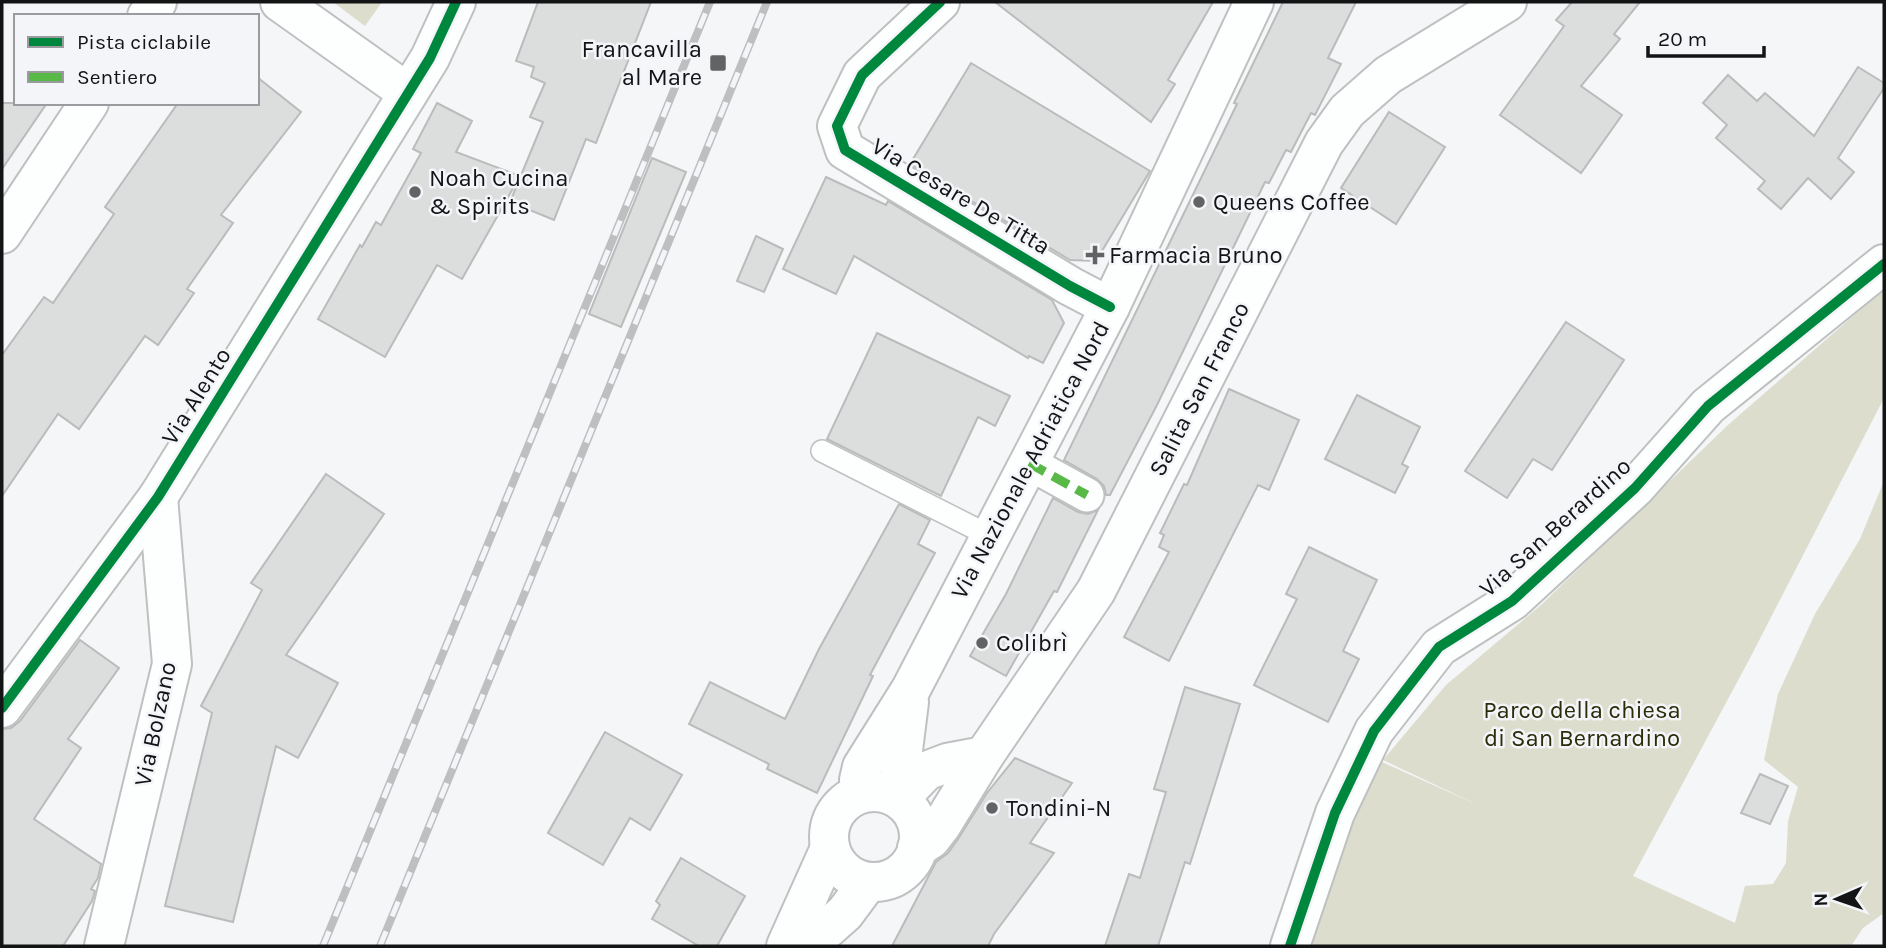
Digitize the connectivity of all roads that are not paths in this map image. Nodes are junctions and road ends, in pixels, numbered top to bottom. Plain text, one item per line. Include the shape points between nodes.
1 (280, 2) edge
2 (940, 2) edge
3 (1254, 2) edge
4 (1507, 2) edge
5 (451, 4) edge
6 (408, 93) junction
7 (88, 105) edge
8 (2, 234) edge
9 (1884, 264) edge
10 (1110, 307) junction
11 (822, 451) dead end
12 (1029, 463) junction
13 (1087, 495) dead end
14 (158, 497) junction
15 (990, 536) junction
16 (2, 708) edge
17 (984, 756) junction
18 (886, 797) junction
19 (830, 848) junction
20 (917, 848) junction
21 (867, 881) junction
22 (104, 946) edge
23 (786, 946) edge
24 (808, 946) edge
25 (1290, 946) edge

1 - 6 street
2 - 10 street, Via Cesare De Titta via 862,75 837,126 845,150
3 - 10 street, Via Nazionale Adriatica Nord
4 - 17 street, Salita San Franco via 1388,75 1347,111 1324,143 1096,591
5 - 6 street, Via Alento via 430,58
6 - 14 street, Via Alento
7 - 8 street
9 - 25 street, Via San Berardino via 1708,406 1635,488 1512,601 1439,647 1374,731 1335,813
10 - 12 street, Via Nazionale Adriatica Nord
11 - 15 lane
12 - 13 street
12 - 15 street, Via Nazionale Adriatica Nord
14 - 16 street, Via Alento
14 - 22 street, Via Bolzano via 172,664
15 - 18 street, Via Nazionale Adriatica Nord via 911,689
17 - 18 street via 926,771
17 - 20 street, Salita San Franco via 941,826
18 - 19 street via 848,799 832,821
18 - 20 street via 909,809 919,834
19 - 21 street via 844,871
19 - 23 street
20 - 21 street via 904,870 880,882
21 - 24 street via 845,913

